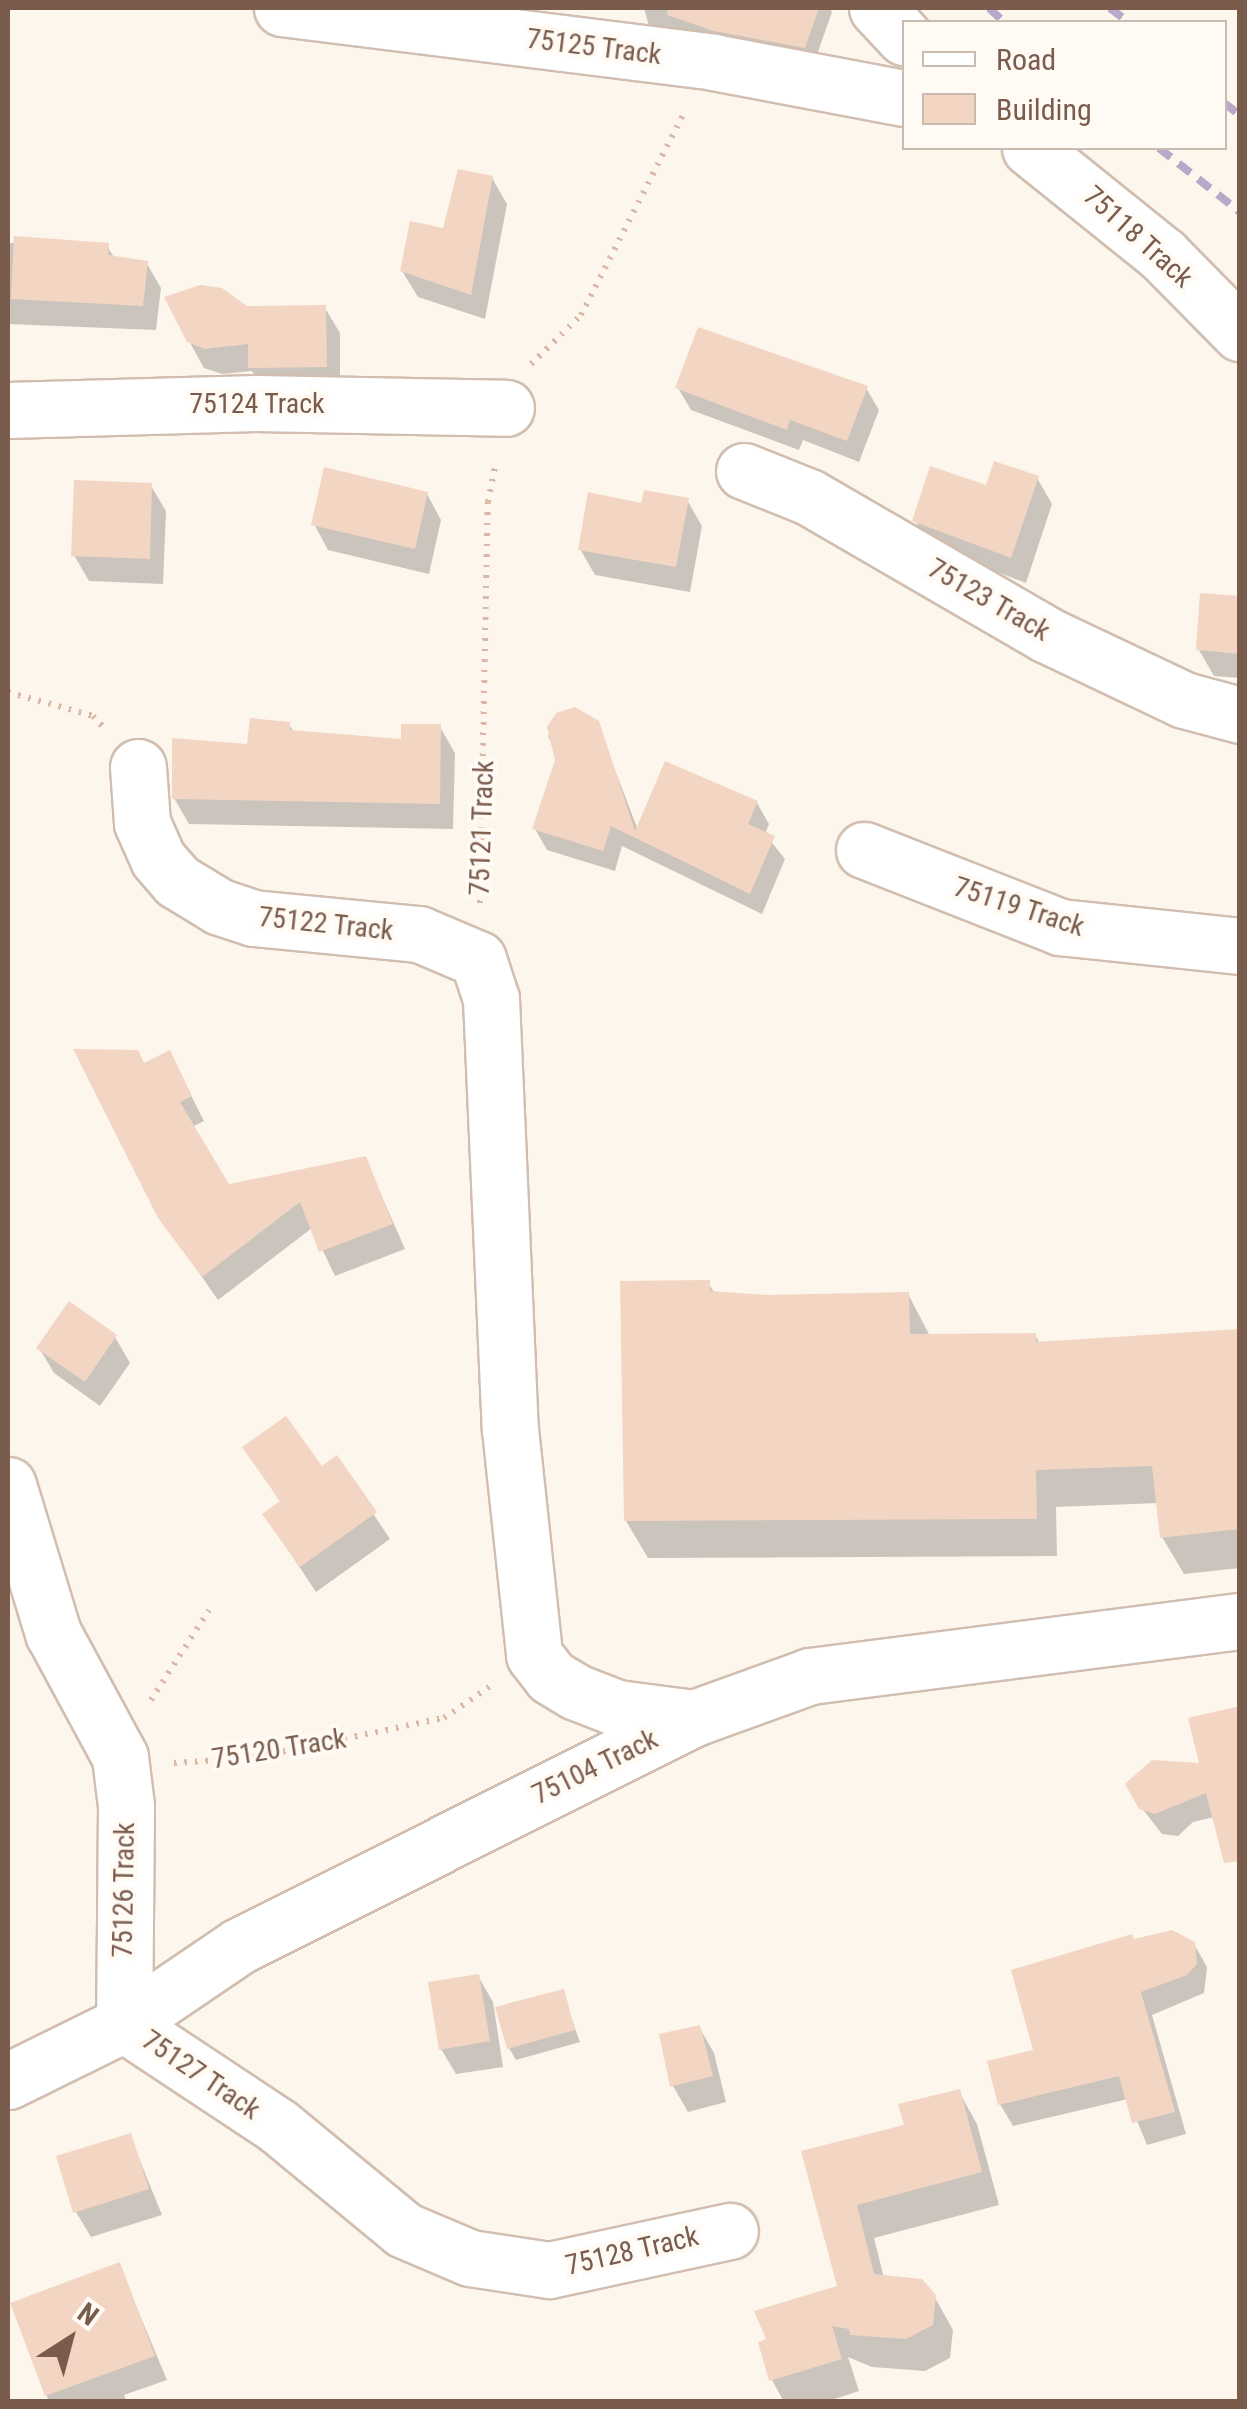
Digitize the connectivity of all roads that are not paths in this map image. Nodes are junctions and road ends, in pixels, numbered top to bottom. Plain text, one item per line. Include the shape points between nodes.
1 (282, 8) edge
2 (877, 8) edge
3 (902, 36) edge
4 (902, 98) edge
5 (1032, 150) edge
6 (1240, 333) edge
7 (506, 408) road end
8 (8, 410) edge
9 (744, 471) dead end
10 (1240, 715) edge
11 (138, 767) road end
12 (864, 850) dead end
13 (1240, 946) edge
14 (8, 1485) edge
15 (1240, 1622) edge
16 (694, 1718) junction
17 (124, 2024) junction
18 (8, 2081) edge
19 (278, 2126) joint
20 (730, 2231) dead end

1 - 4 street, 75125 Track via 714,62
2 - 3 street
5 - 6 street, 75118 Track via 1163,255
7 - 8 street, 75124 Track via 256,402
9 - 10 street, 75123 Track via 809,497 1047,635 1184,700
11 - 16 street, 75122 Track via 142,823 158,859 220,908 254,918 419,934 478,959 491,999 510,1429 534,1655 551,1678 616,1708
12 - 13 street, 75119 Track via 1060,927
14 - 17 street, 75126 Track via 53,1633 128,1758
15 - 16 street, 75104 Track via 810,1676
16 - 17 street, 75104 Track via 238,1946
17 - 18 street, 75104 Track
17 - 19 street, 75127 Track
19 - 20 street, 75128 Track via 404,2230 470,2258 549,2270

